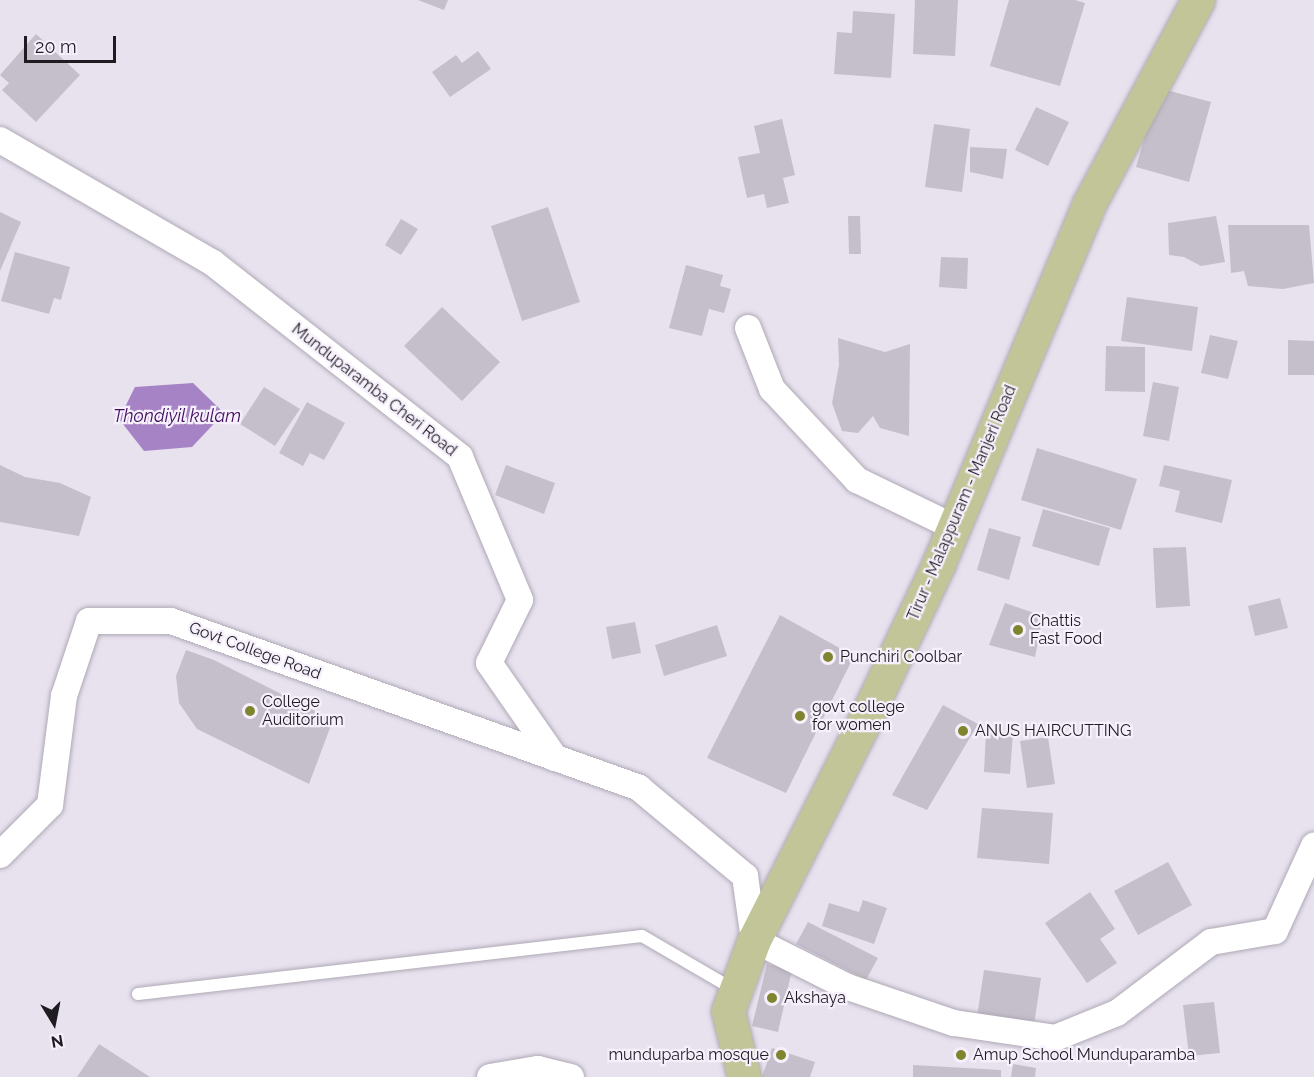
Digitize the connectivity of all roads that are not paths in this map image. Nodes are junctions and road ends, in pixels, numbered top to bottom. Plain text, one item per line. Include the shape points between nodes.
1 (1198, 0) edge
2 (0, 140) edge
3 (748, 328) dead end
4 (954, 527) junction
5 (555, 758) junction
6 (1314, 846) edge
7 (0, 855) edge
8 (754, 940) junction
9 (737, 991) junction
10 (138, 994) dead end
11 (490, 1077) edge
12 (571, 1077) edge
13 (744, 1077) edge

1 - 4 main road, Tirur - Malappuram - Manjeri Road via 1089,204
2 - 5 street, Munduparamba Cheri Road via 213,263 460,457 520,600 489,663
3 - 4 street via 772,389 858,480
4 - 8 main road, Tirur - Malappuram - Manjeri Road via 862,726
5 - 7 street, Govt College Road via 171,621 89,621 64,696 50,805
5 - 8 street, Govt College Road via 639,788 745,876
6 - 8 street via 1275,931 1211,942 1117,1013 1055,1038 954,1023 848,987
8 - 9 main road, Tirur - Malappuram - Manjeri Road
9 - 10 lane via 642,936
9 - 13 main road, Tirur - Malappuram - Manjeri Road via 728,1011
11 - 12 street via 538,1069

